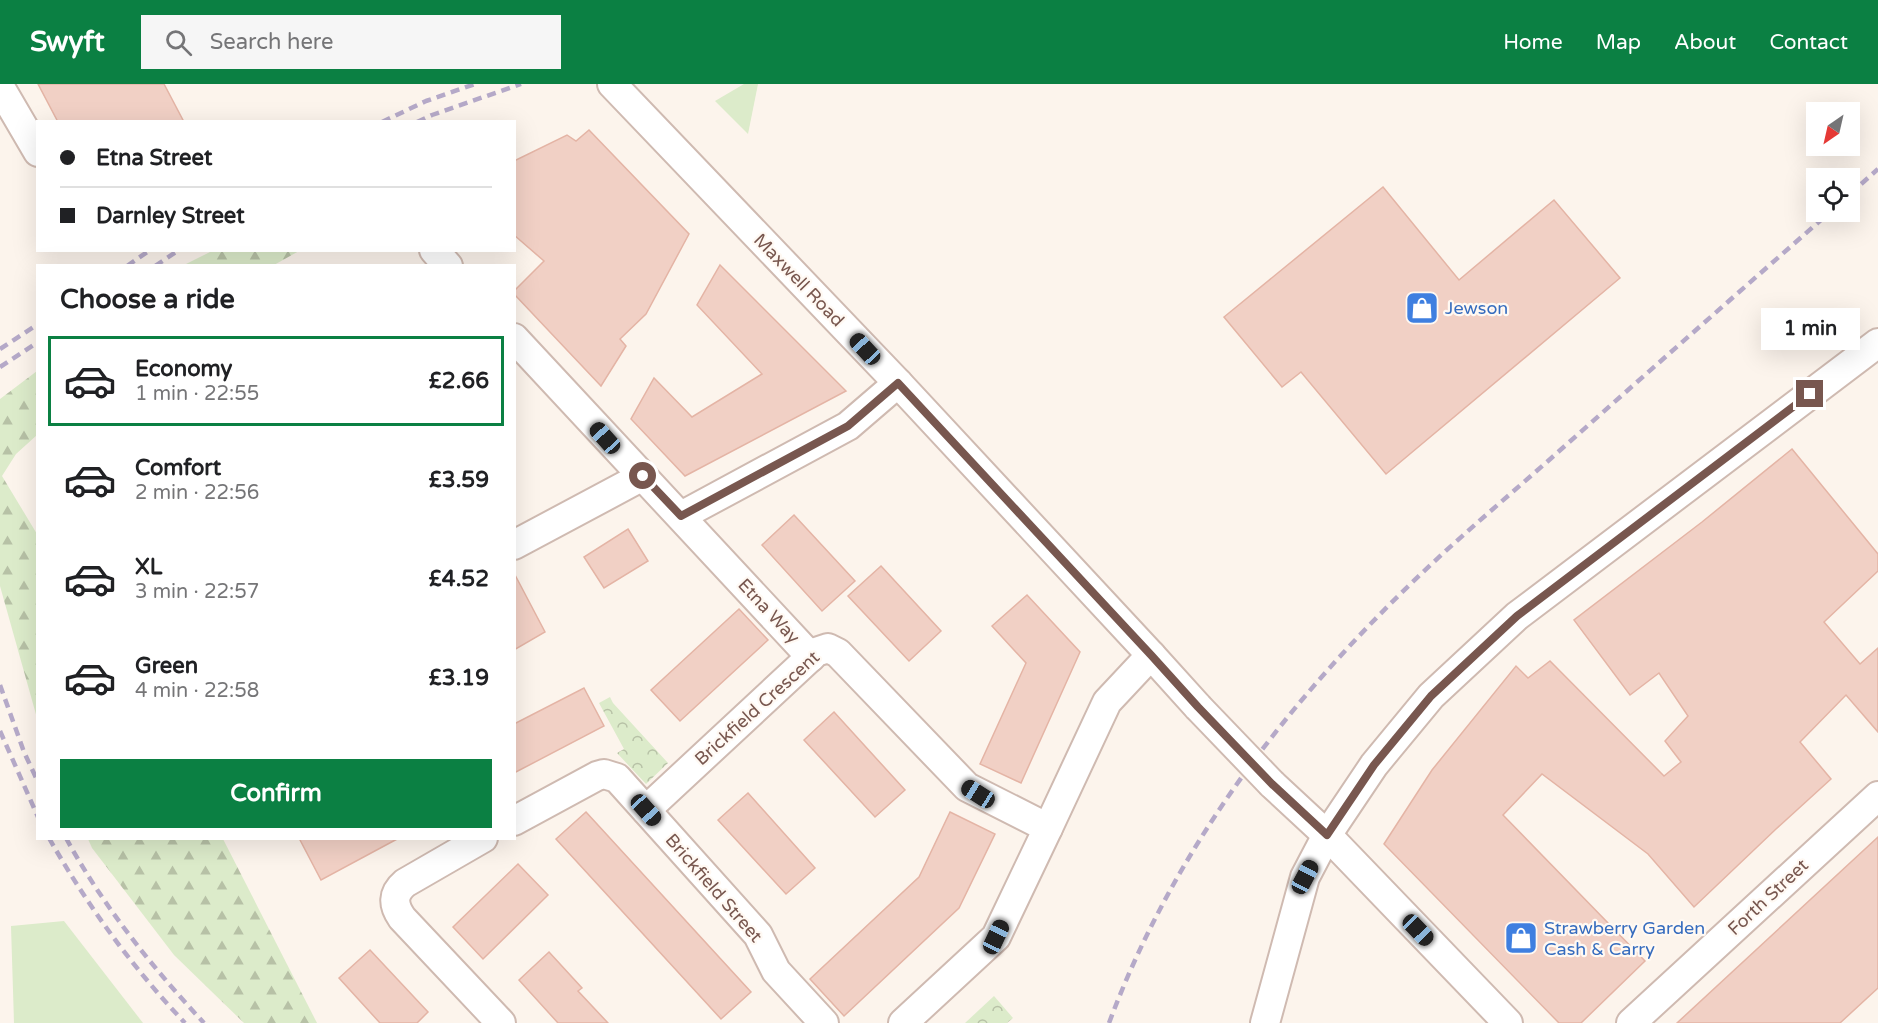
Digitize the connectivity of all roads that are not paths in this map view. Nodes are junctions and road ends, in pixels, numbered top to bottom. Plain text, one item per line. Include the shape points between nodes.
1 (0, 87) edge
2 (620, 92) edge
3 (36, 149) edge
4 (436, 252) edge
5 (446, 264) edge
6 (516, 340) edge
7 (1878, 343) edge
8 (898, 383) junction
9 (643, 476) junction
10 (681, 516) junction
11 (516, 544) edge
12 (1151, 655) junction
13 (811, 657) junction
14 (1878, 796) edge
15 (646, 810) junction
16 (516, 820) edge
17 (1048, 828) junction
18 (1327, 835) junction
19 (480, 840) edge
20 (501, 1023) edge
21 (824, 1023) edge
22 (903, 1023) edge
23 (1265, 1023) edge
24 (1508, 1023) edge
25 (1631, 1023) edge

1 - 3 street
2 - 8 street, Maxwell Road
4 - 5 street
6 - 9 street, Etna Way
7 - 18 street via 1517,616 1431,696 1374,765
8 - 10 street via 848,426
8 - 12 street, Maxwell Road
9 - 10 street, Etna Way
9 - 11 street
10 - 13 street, Etna Way
12 - 17 street via 1107,702
12 - 18 street, Maxwell Road, bridge via 1272,784
13 - 15 street, Brickfield Crescent
13 - 17 street, Brickfield Crescent via 824,648 838,653 968,787
14 - 25 street, Forth Street
15 - 16 street via 616,778 604,774
15 - 21 street, Brickfield Street via 758,935 776,971
17 - 22 street via 996,937
18 - 23 street via 1305,877
18 - 24 street, Maxwell Road
19 - 20 street via 405,883 396,893 395,905 402,918

